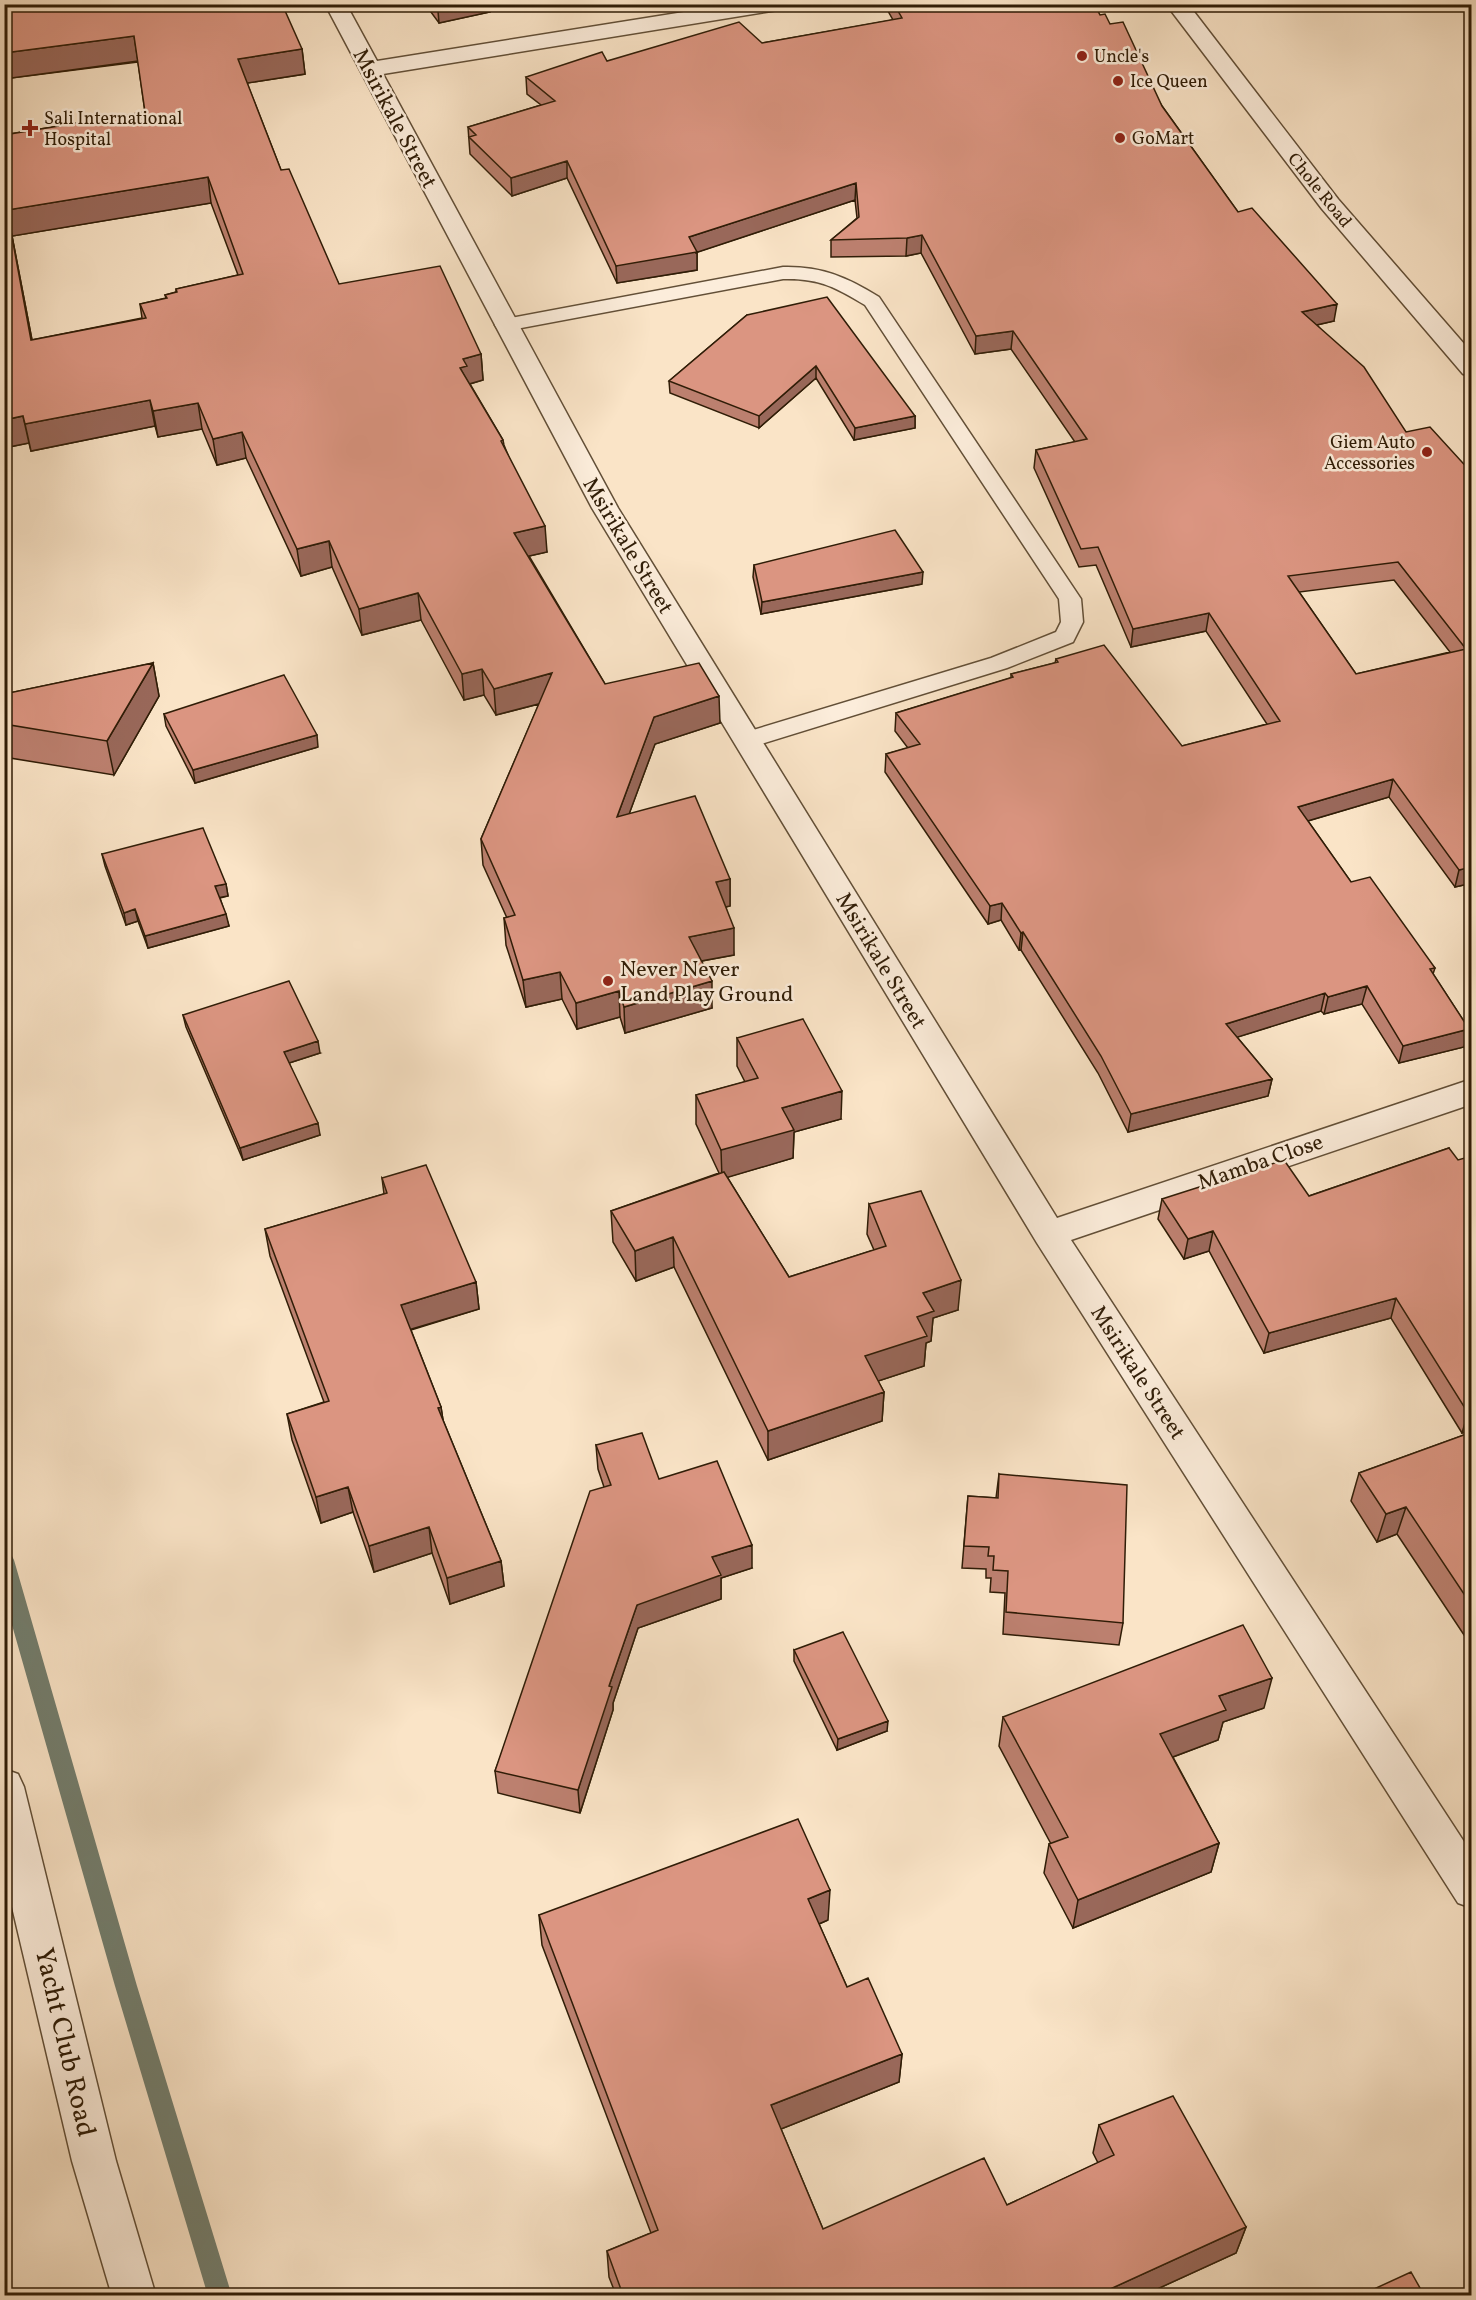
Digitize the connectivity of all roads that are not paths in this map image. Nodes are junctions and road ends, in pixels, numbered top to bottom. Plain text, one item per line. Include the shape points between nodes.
1 (335, 4) edge
2 (778, 4) edge
3 (1176, 4) edge
4 (371, 69) junction
5 (504, 325) junction
6 (1472, 369) edge
7 (748, 740) junction
8 (1472, 1091) edge
9 (1049, 1234) junction
10 (4, 1787) edge
11 (1472, 1890) edge
12 (134, 2295) edge

1 - 4 street, Msirikale Street
2 - 4 street
3 - 6 street, Chole Road via 1330,204
4 - 5 street, Msirikale Street
5 - 7 street, Msirikale Street via 605,508
5 - 7 lane via 783,273 810,271 831,276 872,301 1070,599 1072,622 1065,637 999,663
7 - 9 street, Msirikale Street
8 - 9 street, Mamba Close
9 - 11 street, Msirikale Street
10 - 12 street, Yacht Club Road via 94,2161

